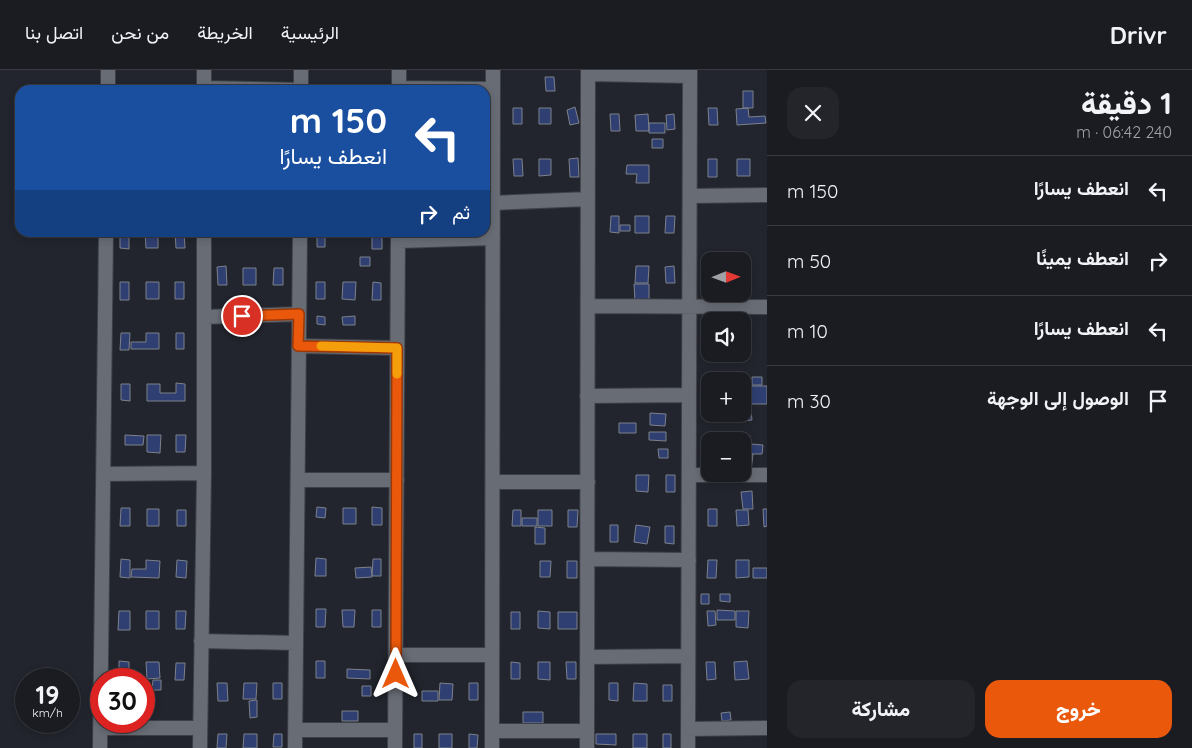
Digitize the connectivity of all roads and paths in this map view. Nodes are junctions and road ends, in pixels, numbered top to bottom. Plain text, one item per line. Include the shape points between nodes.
1 (108, 70) edge
2 (204, 70) edge
3 (301, 70) edge
4 (399, 70) edge
5 (494, 70) edge
6 (588, 72) edge
7 (690, 73) edge
8 (108, 85) edge
9 (204, 85) edge
10 (301, 85) edge
11 (399, 85) edge
12 (493, 89) joint
13 (767, 195) edge
14 (690, 196) junction
15 (588, 198) junction
16 (493, 203) junction
17 (106, 237) edge
18 (204, 237) edge
19 (300, 237) edge
20 (398, 237) edge
21 (493, 238) junction
22 (588, 306) junction
23 (690, 307) junction
24 (767, 307) edge
25 (299, 314) junction
26 (204, 317) junction
27 (298, 346) junction
28 (397, 348) junction
29 (690, 395) junction
30 (587, 396) junction
31 (204, 473) junction
32 (103, 474) junction
33 (689, 475) junction
34 (767, 475) edge
35 (298, 480) junction
36 (397, 480) junction
37 (492, 482) junction
38 (588, 482) junction
39 (588, 560) junction
40 (689, 560) junction
41 (201, 641) junction
42 (296, 643) junction
43 (396, 655) junction
44 (492, 655) junction
45 (587, 656) junction
46 (688, 656) junction
47 (101, 668) edge
48 (155, 728) edge
49 (200, 728) junction
50 (767, 728) edge
51 (688, 729) junction
52 (295, 730) junction
53 (396, 730) junction
54 (492, 731) junction
55 (587, 731) junction
56 (100, 733) edge
57 (100, 748) edge
58 (200, 748) edge
59 (295, 748) edge
60 (395, 748) edge
61 (492, 748) edge
62 (587, 748) edge
63 (688, 748) edge

1 - 8 street
2 - 9 street
3 - 10 street
4 - 11 street
5 - 12 street
6 - 7 street
6 - 15 street
7 - 14 street
12 - 16 street
13 - 14 street
14 - 23 street
15 - 16 street
15 - 22 street
16 - 21 street
17 - 32 street
18 - 26 street
19 - 25 street
20 - 21 street
20 - 28 street
21 - 37 street
22 - 23 street
22 - 30 street
23 - 24 street
23 - 29 street
25 - 26 street
25 - 27 street
26 - 31 street
27 - 28 street
27 - 35 street
28 - 36 street
29 - 30 street
29 - 33 street
30 - 38 street
31 - 32 street
31 - 41 street
32 - 47 street
33 - 34 street
33 - 40 street
35 - 36 street
35 - 42 street
36 - 43 street
37 - 38 street
37 - 44 street
38 - 39 street
39 - 40 street
39 - 45 street
40 - 46 street
41 - 42 street
41 - 49 street
42 - 52 street
43 - 44 street
43 - 53 street
44 - 54 street
45 - 46 street
45 - 55 street
46 - 51 street
48 - 49 street
49 - 58 street
50 - 51 street
51 - 63 street
52 - 53 street
52 - 59 street
53 - 60 street
54 - 55 street
54 - 61 street
55 - 62 street
56 - 57 street

